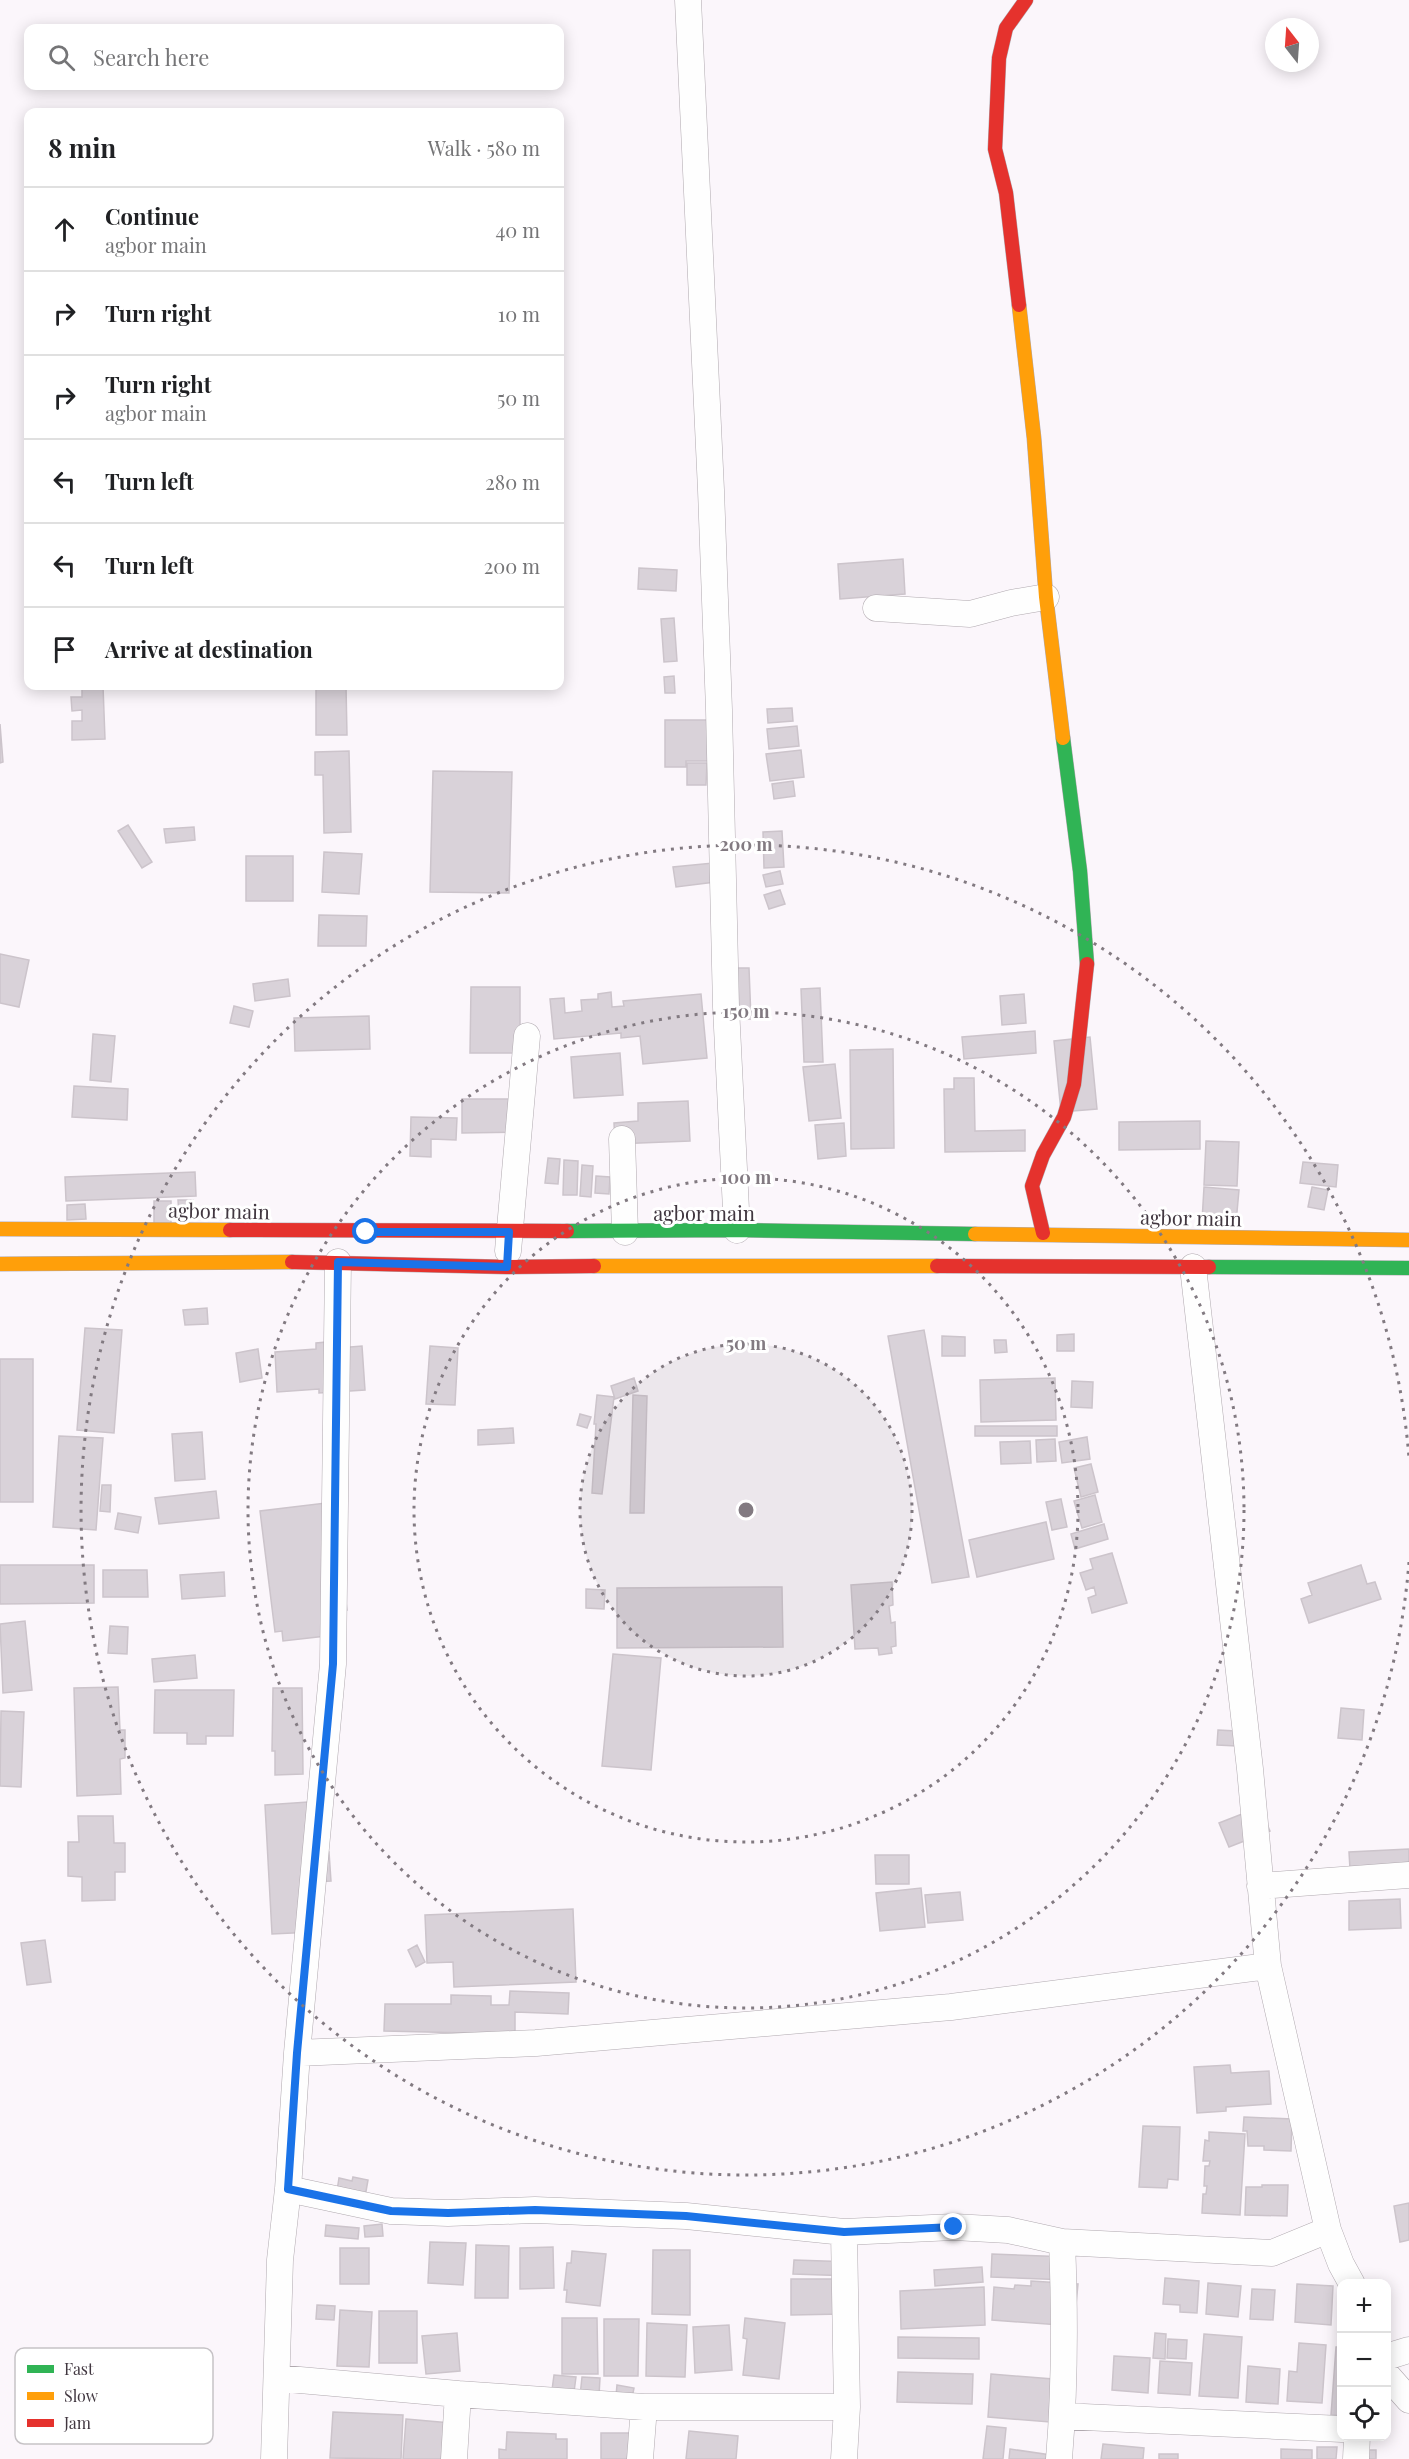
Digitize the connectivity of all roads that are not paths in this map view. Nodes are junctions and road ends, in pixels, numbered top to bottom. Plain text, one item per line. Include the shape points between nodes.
1 (688, 0) edge
2 (1026, 0) edge
3 (1046, 597) junction
4 (876, 608) dead end
5 (527, 1036) dead end
6 (622, 1139) dead end
7 (0, 1229) edge
8 (737, 1230) junction
9 (509, 1232) junction
10 (625, 1232) junction
11 (1043, 1233) junction
12 (1409, 1240) edge
13 (338, 1262) junction
14 (0, 1264) edge
15 (507, 1267) junction
16 (1193, 1267) junction
17 (1409, 1268) edge
18 (1409, 1875) edge
19 (1260, 1886) junction
20 (1268, 1966) junction
21 (297, 2053) junction
22 (288, 2189) junction
23 (1328, 2230) junction
24 (844, 2232) junction
25 (1062, 2242) junction
26 (1350, 2279) edge
27 (1409, 2350) edge
28 (1391, 2355) edge
29 (277, 2378) junction
30 (1391, 2380) edge
31 (458, 2394) junction
32 (1409, 2400) edge
33 (644, 2407) junction
34 (848, 2407) junction
35 (1062, 2416) junction
36 (1337, 2428) edge
37 (1357, 2441) edge
38 (274, 2459) edge
39 (454, 2459) edge
40 (640, 2459) edge
41 (844, 2459) edge
42 (1059, 2459) edge
43 (1356, 2459) edge

1 - 8 street via 711,490 726,1007
2 - 3 main road via 1006,28 999,58 995,149 1006,193 1035,438
3 - 4 street via 970,614
3 - 11 main road via 1080,871 1088,972 1074,1084 1064,1117 1043,1155 1032,1186
5 - 9 street
6 - 10 street
7 - 9 main road, agbor main
8 - 10 main road, agbor main
8 - 11 main road, agbor main
9 - 10 main road, agbor main
9 - 15 street
11 - 12 main road, agbor main
13 - 14 main road
13 - 15 main road
13 - 21 street via 333,1664
15 - 16 main road
16 - 17 main road
16 - 19 street
18 - 19 street
19 - 20 street
20 - 21 street via 951,2007 536,2043
20 - 23 street
21 - 22 street
22 - 24 street via 391,2211 535,2210 686,2216
22 - 29 street via 280,2260
23 - 25 street via 1272,2253
23 - 26 street
24 - 25 street via 954,2227 1008,2230
24 - 34 street
25 - 35 street
27 - 28 street
29 - 31 street
29 - 38 street
30 - 32 street
31 - 33 street
31 - 39 street
33 - 34 street
33 - 40 street
34 - 41 street
35 - 36 street
35 - 42 street
37 - 43 street

